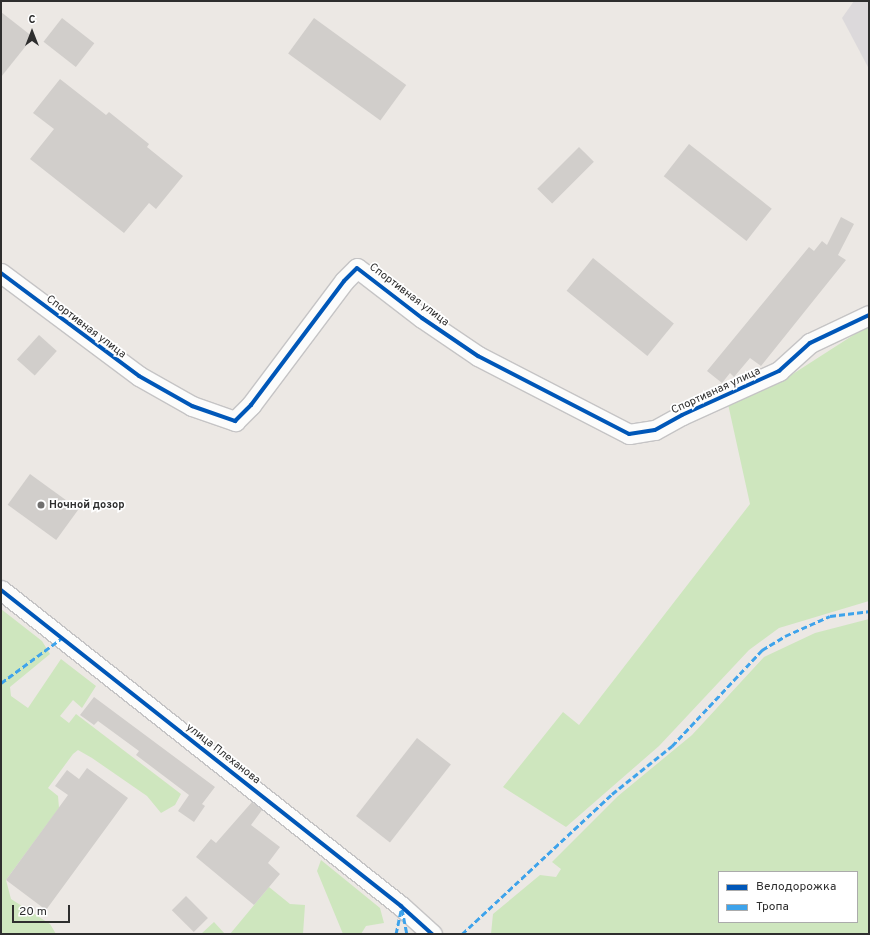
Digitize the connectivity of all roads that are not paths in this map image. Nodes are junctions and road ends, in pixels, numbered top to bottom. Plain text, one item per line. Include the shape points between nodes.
1 (1, 273) edge
2 (869, 315) edge
3 (1, 590) edge
4 (432, 934) edge

1 - 2 street, Спортивная улица via 139,376 192,406 235,421 251,405 344,281 357,268 478,356 629,434 655,430 779,371 810,343
3 - 4 street, улица Плеханова via 402,906

